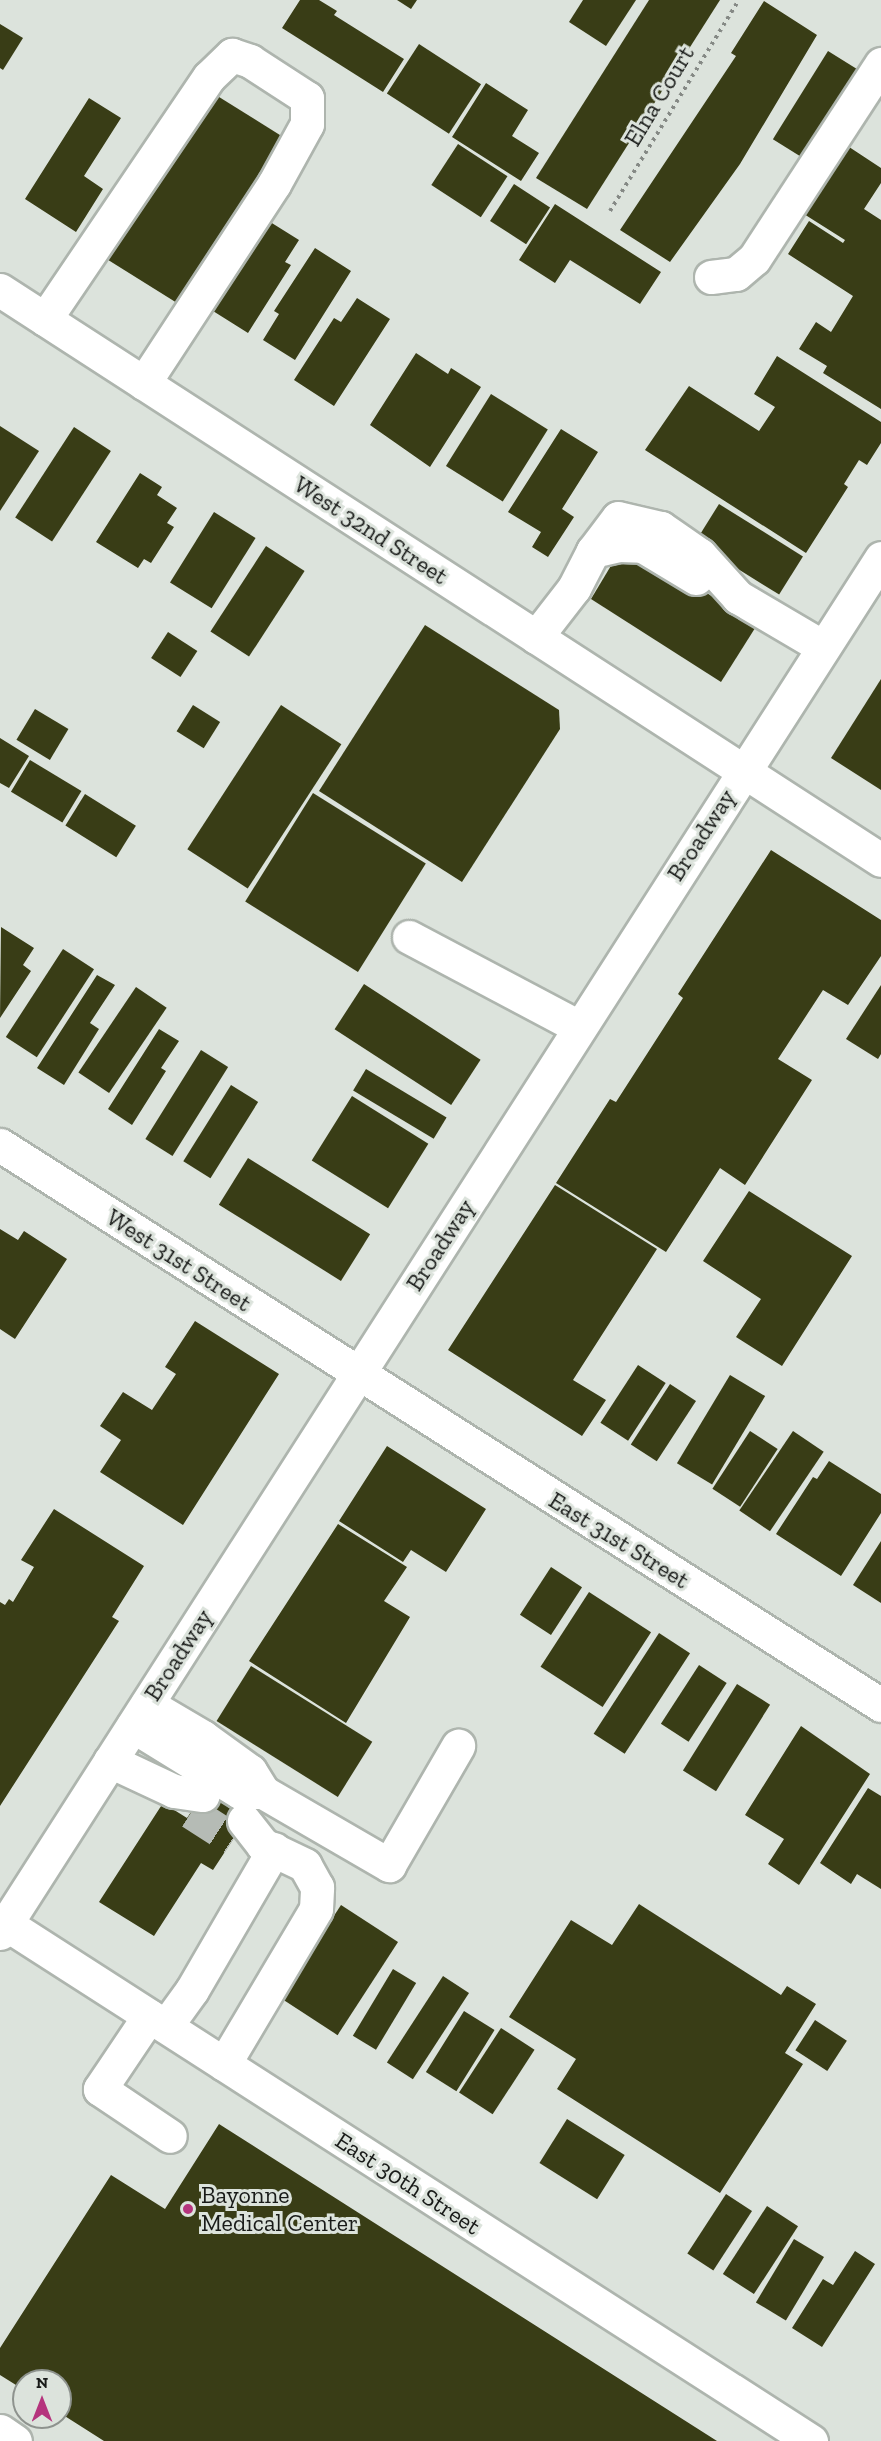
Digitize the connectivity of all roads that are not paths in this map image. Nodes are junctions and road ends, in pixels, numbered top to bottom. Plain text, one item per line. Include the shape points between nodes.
1 (881, 64) edge
2 (711, 277) dead end
3 (0, 290) edge
4 (45, 319) junction
5 (144, 383) junction
6 (881, 558) edge
7 (536, 637) junction
8 (823, 647) junction
9 (743, 771) junction
10 (881, 860) edge
11 (409, 937) dead end
12 (579, 1027) junction
13 (0, 1145) edge
14 (358, 1375) junction
15 (881, 1705) edge
16 (140, 1715) junction
17 (458, 1746) dead end
18 (110, 1761) junction
19 (190, 1799) tunnel mouth
20 (2, 1926) edge
21 (157, 2021) junction
22 (224, 2064) junction
23 (170, 2136) dead end
24 (0, 2431) edge
25 (15, 2441) edge
26 (811, 2441) edge

1 - 2 street via 754,259 736,274
3 - 4 street, West 32nd Street
4 - 5 street, West 32nd Street
4 - 5 street via 209,77 232,55 250,61 307,98 307,124 262,203
5 - 7 street, West 32nd Street
6 - 8 street, Broadway
7 - 8 street via 574,588 593,552 618,518 660,528 700,555 748,604
7 - 9 street, West 32nd Street
8 - 9 street, Broadway
9 - 10 street, West 32nd Street
9 - 12 street, Broadway
11 - 12 street
12 - 14 street, Broadway
13 - 14 street, West 31st Street
14 - 15 street, East 31st Street
14 - 16 street, Broadway
16 - 17 street via 240,1792 263,1792 389,1865
16 - 18 street, Broadway
18 - 19 street
18 - 20 street, Broadway
20 - 21 street, East 30th Street
21 - 22 street, East 30th Street
21 - 22 street via 192,1990 254,1839 305,1865 316,1887 316,1909
21 - 23 street via 100,2089
22 - 26 street, East 30th Street
24 - 25 street

